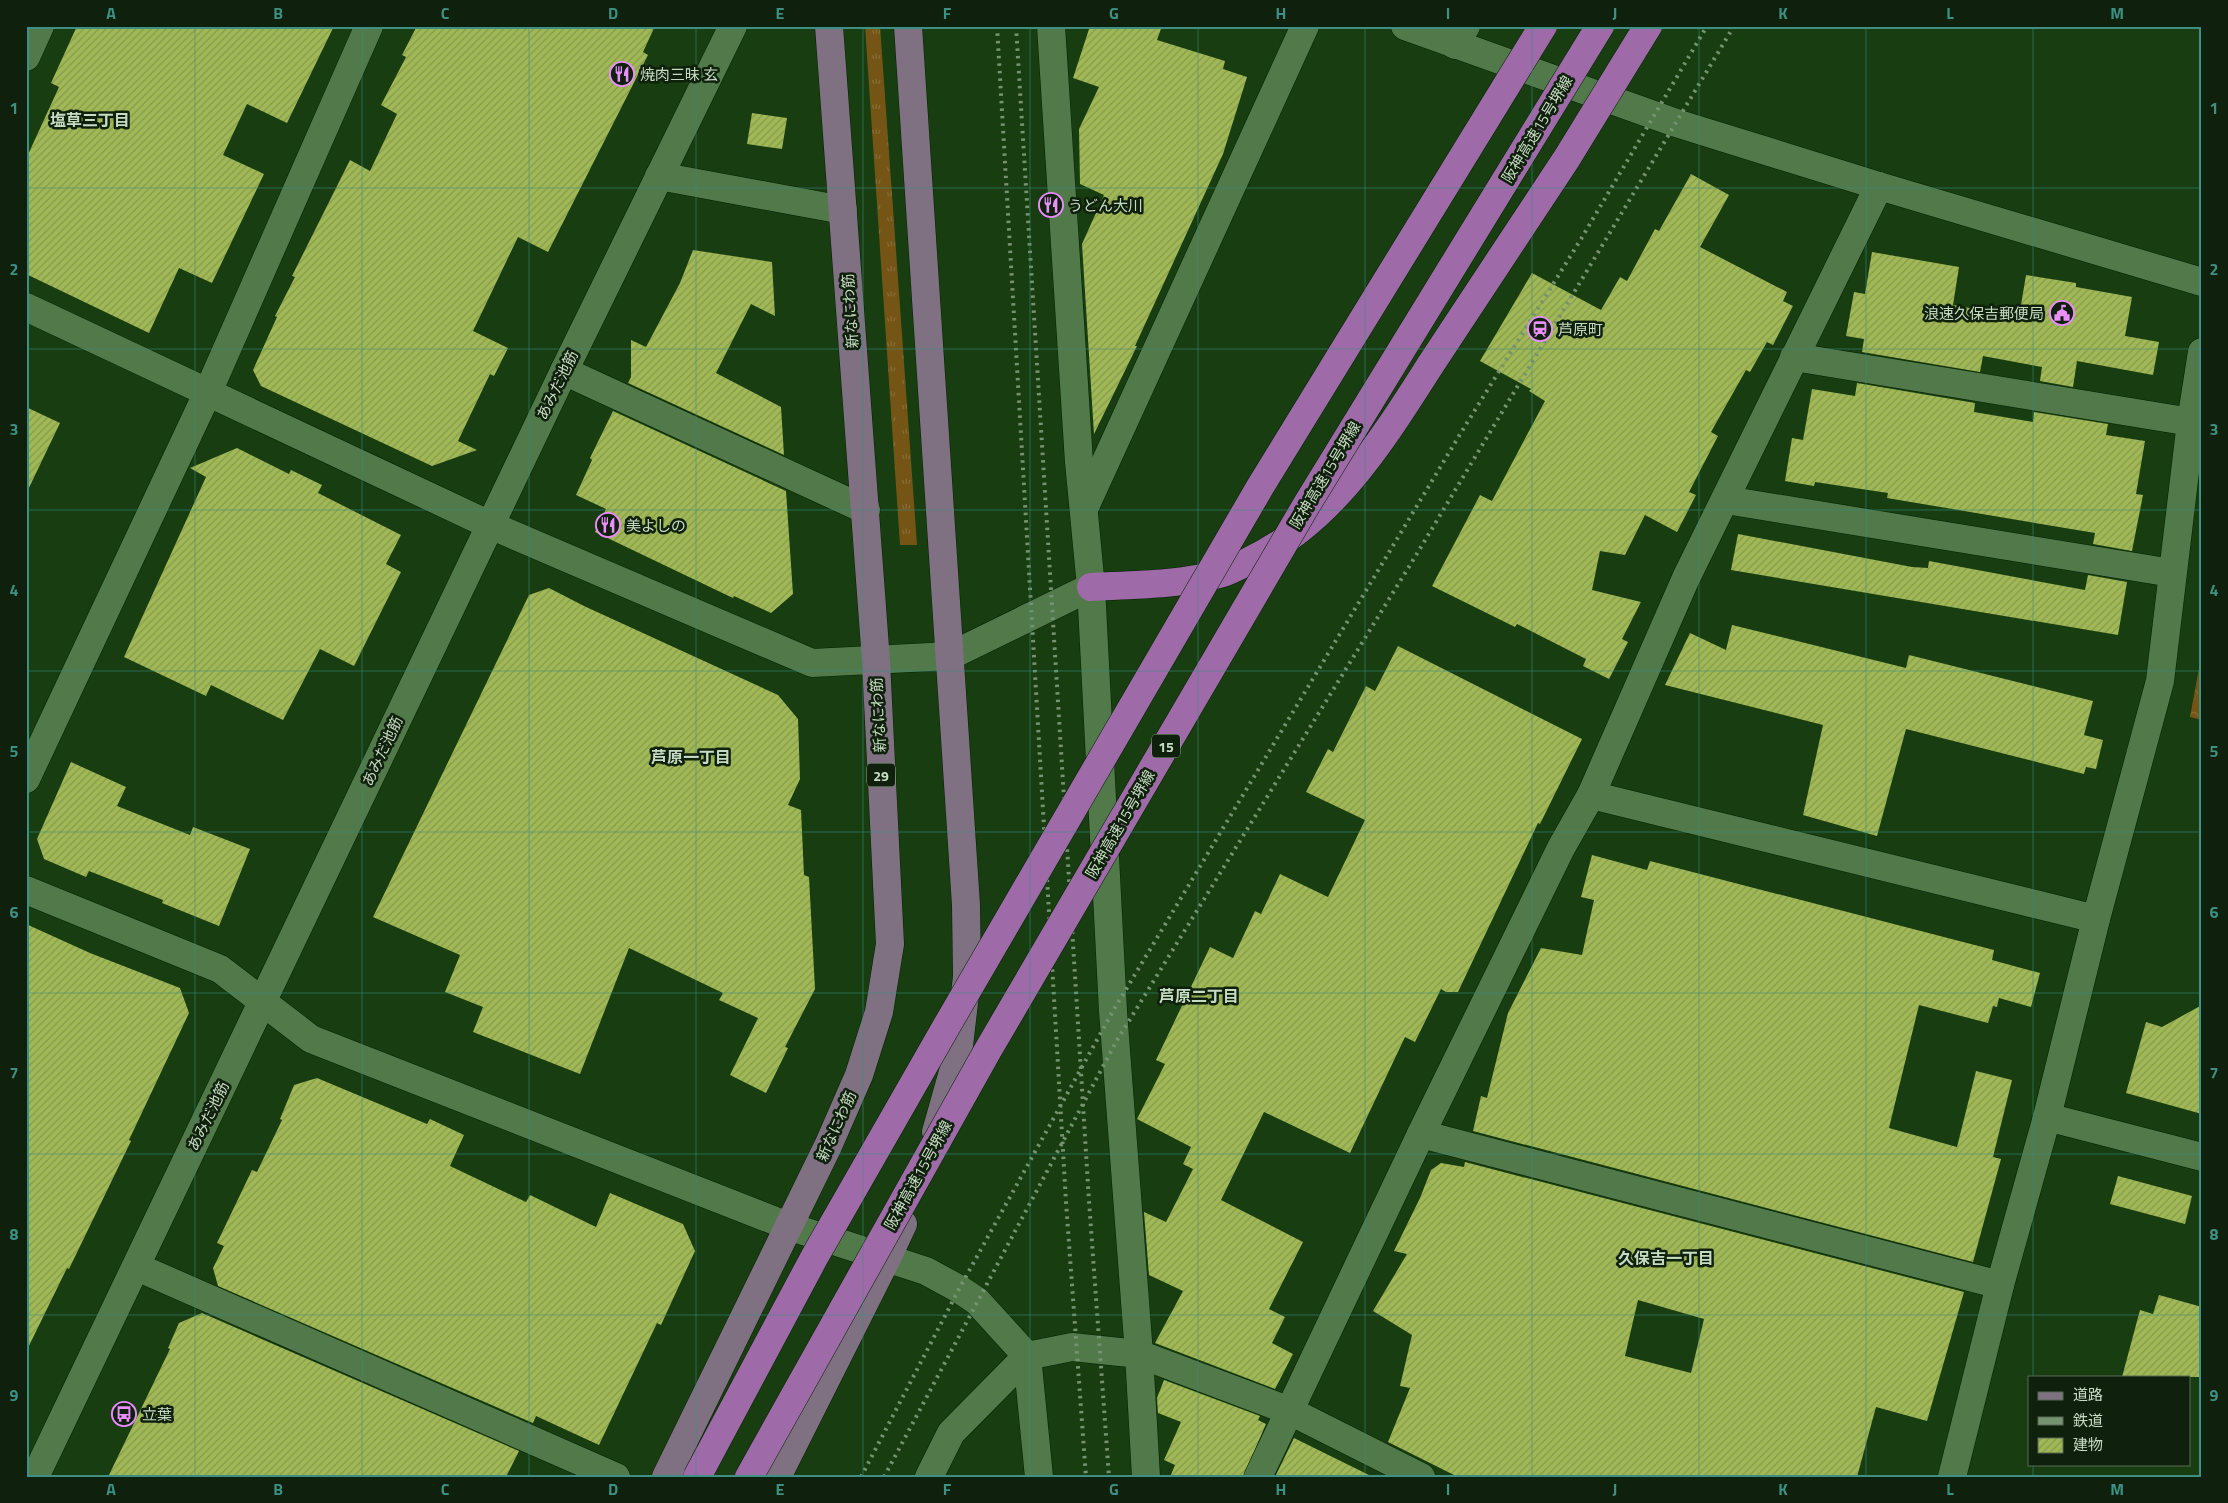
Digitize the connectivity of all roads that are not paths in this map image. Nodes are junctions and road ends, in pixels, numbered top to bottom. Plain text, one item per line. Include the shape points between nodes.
1 (40, 26) edge
2 (369, 26) edge
3 (733, 26) edge
4 (830, 26) edge
5 (908, 26) edge
6 (1051, 26) edge
7 (1305, 26) edge
8 (1405, 26) edge
9 (1543, 26) edge
10 (1600, 26) edge
11 (1648, 26) edge
12 (1460, 36) edge
13 (26, 57) edge
14 (659, 176) junction
15 (1879, 186) junction
16 (843, 210) junction
17 (2202, 282) edge
18 (26, 306) edge
19 (2202, 352) edge
20 (1794, 357) junction
21 (564, 371) junction
22 (208, 392) junction
23 (2190, 422) junction
24 (1726, 500) junction
25 (866, 510) junction
26 (1082, 513) junction
27 (490, 525) junction
28 (2172, 573) junction
29 (1091, 587) junction
30 (950, 656) junction
31 (876, 661) junction
32 (26, 779) edge
33 (1591, 795) junction
34 (26, 890) edge
35 (2096, 919) junction
36 (263, 1001) junction
37 (2047, 1117) junction
38 (1421, 1134) junction
39 (2202, 1157) edge
40 (788, 1226) junction
41 (888, 1258) junction
42 (137, 1267) junction
43 (2000, 1285) junction
44 (1139, 1354) junction
45 (1027, 1356) junction
46 (1290, 1411) junction
47 (35, 1477) edge
48 (616, 1477) edge
49 (666, 1477) edge
50 (696, 1477) edge
51 (749, 1477) edge
52 (778, 1477) edge
53 (929, 1477) edge
54 (1040, 1477) edge
55 (1146, 1477) edge
56 (1258, 1477) edge
57 (1420, 1477) edge
58 (1952, 1477) edge

1 - 13 street
2 - 22 street
3 - 14 street, あみだ池筋
4 - 16 main road, 新なにわ筋 / 29
5 - 30 main road
6 - 26 street
7 - 26 street
8 - 12 street
9 - 50 highway, bridge via 1255,496 815,1256
10 - 51 highway, 阪神高速15号堺線 / 15, bridge via 1302,512 983,1059
11 - 29 highway, bridge via 1567,158 1385,436 1350,480 1309,523 1263,554 1220,574 1153,584
12 - 15 street via 1676,123
14 - 16 street
14 - 21 street, あみだ池筋
15 - 17 street
15 - 20 street
16 - 25 main road, 新なにわ筋 / 29
18 - 22 street
19 - 23 street
20 - 23 street
20 - 24 street
21 - 25 street
21 - 27 street, あみだ池筋
22 - 27 street
22 - 32 street
23 - 28 street
24 - 28 street
24 - 33 street via 1686,578
25 - 31 main road, 新なにわ筋 / 29
26 - 29 street
27 - 31 street via 812,663
27 - 36 street, あみだ池筋
28 - 35 street via 2160,680
29 - 30 street
29 - 44 street via 1113,1011
30 - 31 street
30 - 41 main road via 966,905 967,977 958,1054 935,1137
31 - 40 main road, 新なにわ筋 / 29 via 890,944 879,1012 859,1075
33 - 35 street
33 - 38 street via 1561,848
34 - 36 street via 220,968
35 - 37 street
36 - 40 street via 311,1039
36 - 42 street, あみだ池筋
37 - 39 street
37 - 43 street
38 - 43 street
38 - 46 street
40 - 41 street
40 - 49 main road, 新なにわ筋 / 29
41 - 45 street via 926,1272 977,1301
41 - 52 main road
42 - 47 street, あみだ池筋
42 - 48 street
43 - 58 street
44 - 45 street via 1072,1347
44 - 46 street
44 - 55 street
45 - 53 street via 951,1434
45 - 54 street
46 - 56 street
46 - 57 street

